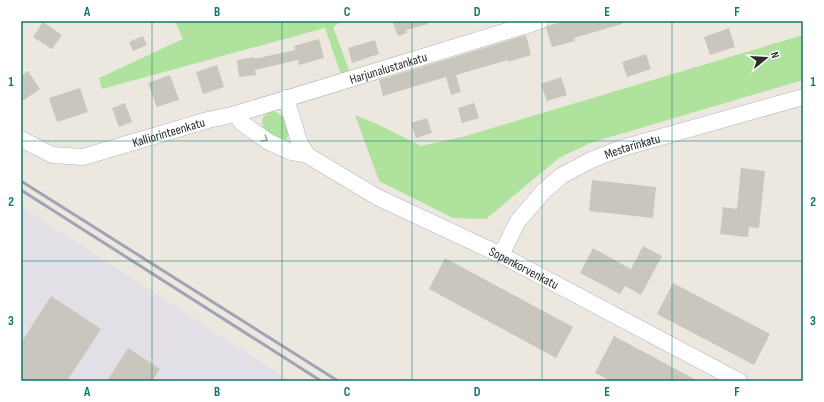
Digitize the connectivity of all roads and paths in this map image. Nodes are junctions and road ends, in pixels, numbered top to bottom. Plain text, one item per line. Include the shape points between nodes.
1 (540, 21) edge
2 (803, 97) edge
3 (286, 98) junction
4 (236, 114) junction
5 (21, 139) edge
6 (308, 155) junction
7 (501, 255) junction
8 (739, 381) edge

1 - 3 street, Harjunalustankatu
2 - 7 street, Mestarinkatu via 622,148 561,176 518,221
3 - 4 street, Harjunalustankatu
3 - 6 street via 299,141
4 - 5 street, Kalliorinteenkatu via 83,157 52,155
4 -> 6 street via 242,123 269,142 291,152
6 - 7 street, Sopenkorvenkatu via 377,197
7 - 8 street, Sopenkorvenkatu

